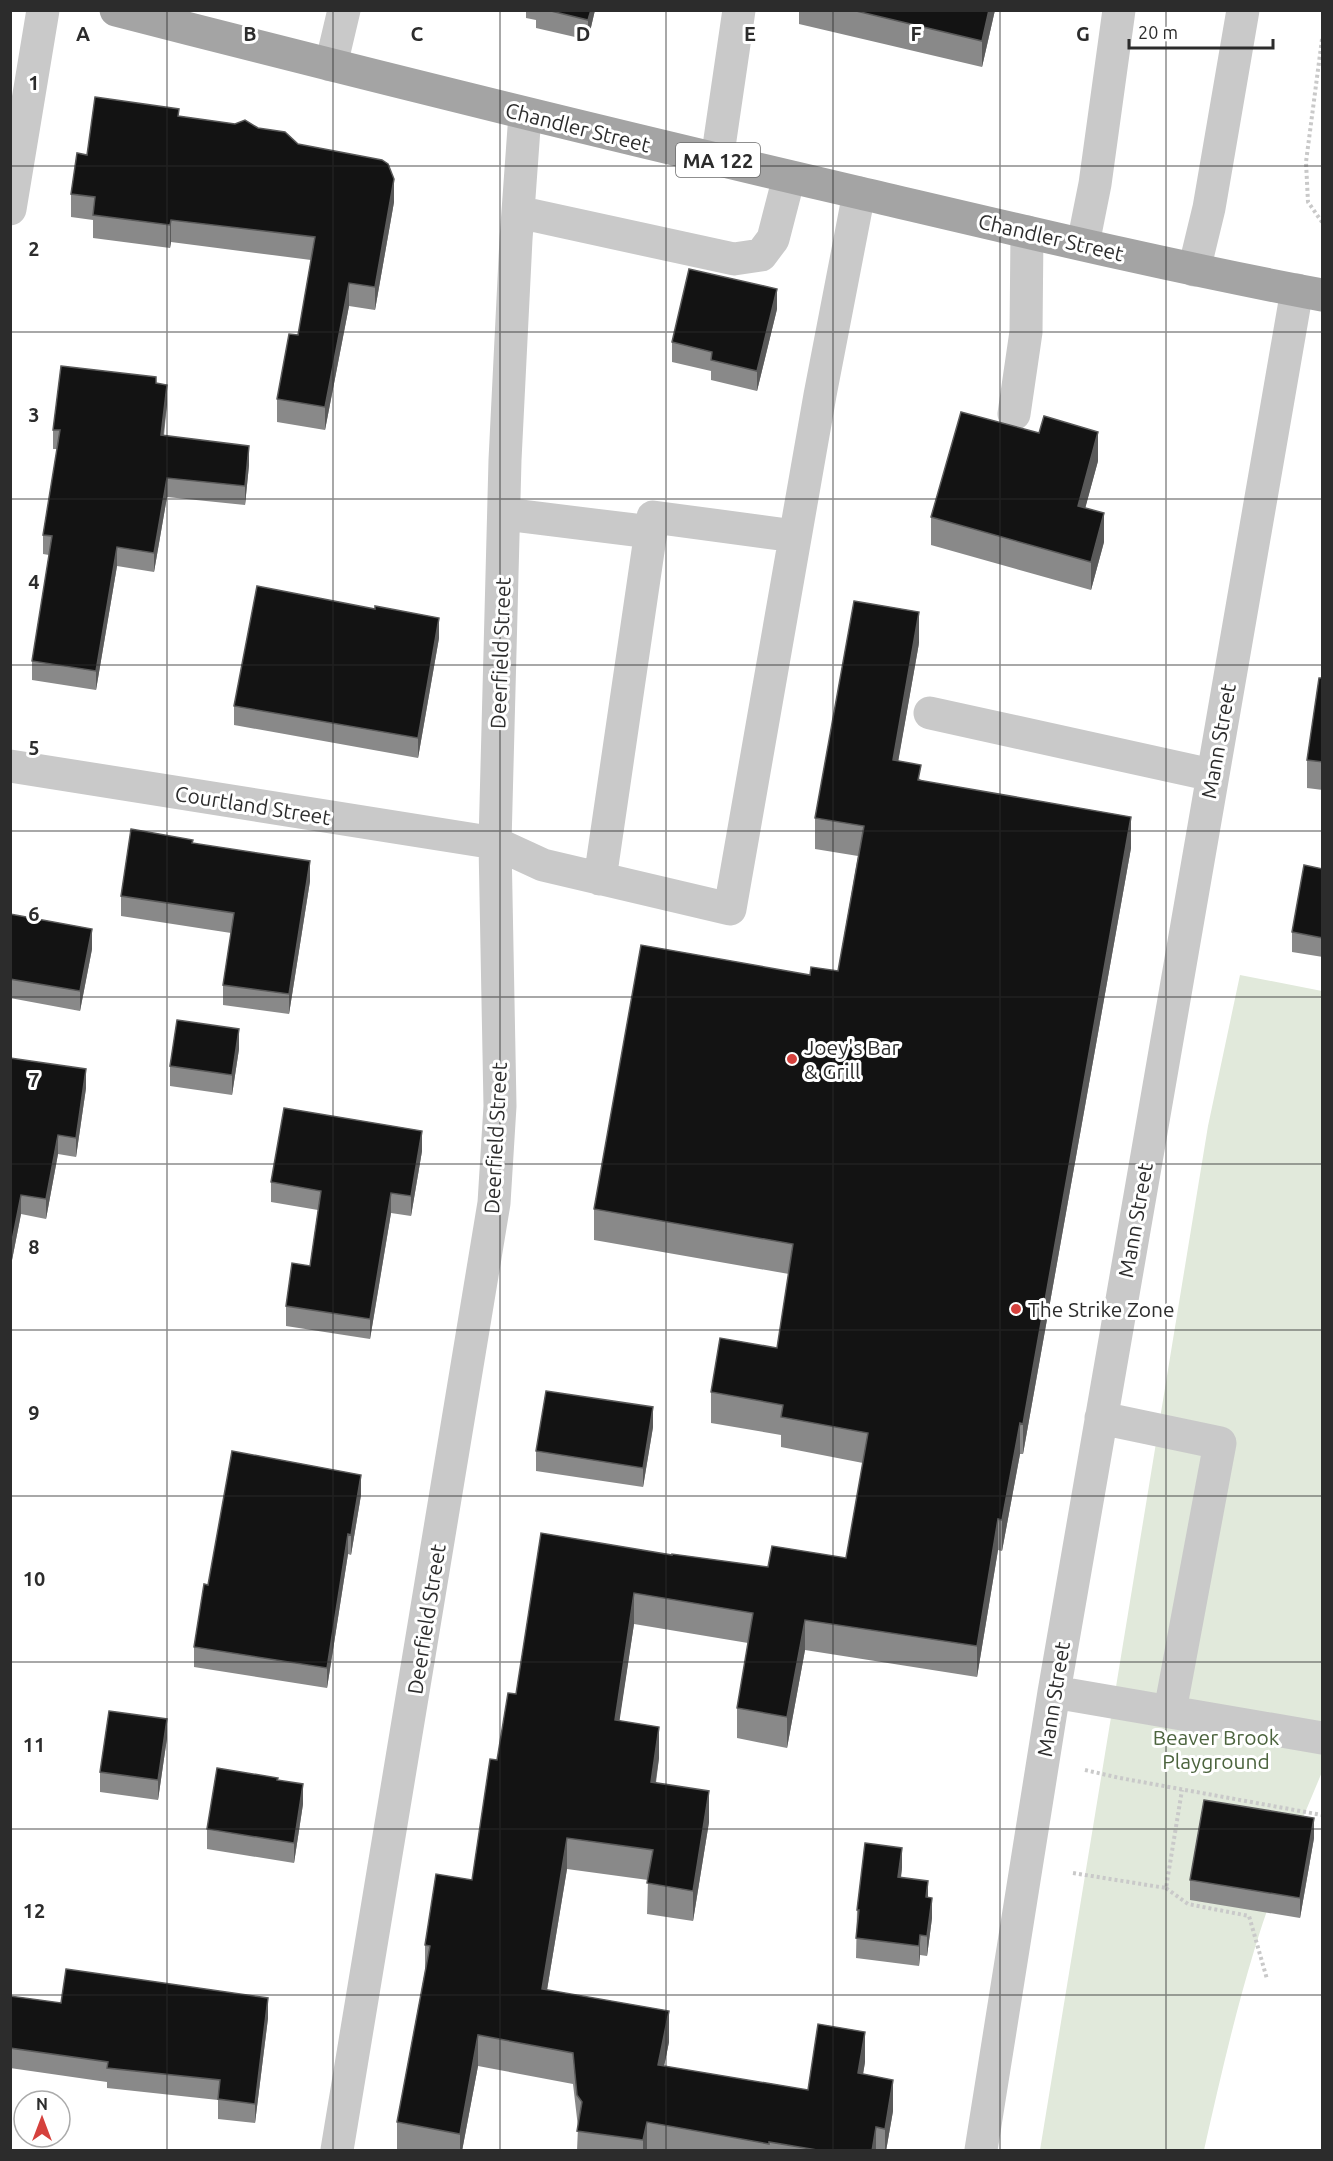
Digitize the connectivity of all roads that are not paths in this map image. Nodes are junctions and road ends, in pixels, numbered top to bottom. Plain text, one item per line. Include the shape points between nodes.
1 (43, 10) edge
2 (116, 10) edge
3 (344, 10) edge
4 (740, 10) edge
5 (1119, 10) edge
6 (1243, 10) edge
7 (156, 16) edge
8 (331, 65) junction
9 (525, 114) junction
10 (717, 160) junction
11 (789, 177) junction
12 (859, 193) junction
13 (10, 208) edge
14 (518, 212) junction
15 (1027, 232) junction
16 (1083, 244) junction
17 (1194, 270) junction
18 (1310, 292) edge
19 (1014, 414) dead end
20 (504, 514) junction
21 (651, 532) junction
22 (795, 536) junction
23 (930, 713) dead end
24 (10, 766) edge
25 (1212, 775) junction
26 (495, 843) junction
27 (600, 879) junction
28 (1101, 1418) junction
29 (1054, 1692) junction
30 (1170, 1711) junction
31 (1323, 1738) edge
32 (338, 2151) edge
33 (981, 2151) edge

1 - 13 street
2 - 7 main road, Chandler Street / MA 122
3 - 8 street
4 - 10 street
5 - 16 street
6 - 17 street via 1209,208
7 - 8 main road, Chandler Street / MA 122
8 - 9 main road, Chandler Street / MA 122
9 - 10 main road, Chandler Street / MA 122
9 - 14 street, Deerfield Street
10 - 11 main road, Chandler Street / MA 122
11 - 12 main road, Chandler Street / MA 122
11 - 14 street via 773,239 761,255 734,259
12 - 15 main road, Chandler Street / MA 122
12 - 22 street
14 - 20 street, Deerfield Street
15 - 16 main road, Chandler Street / MA 122
15 - 19 street via 1026,333
16 - 17 main road, Chandler Street / MA 122
17 - 18 main road, Chandler Street / MA 122
18 - 25 street, Mann Street
20 - 21 street
20 - 26 street, Deerfield Street
21 - 22 street via 653,517
21 - 27 street
22 - 27 street, Courtland Street via 730,909
23 - 25 street
24 - 26 street, Courtland Street
25 - 28 street, Mann Street
26 - 27 street, Courtland Street via 543,865
26 - 32 street, Deerfield Street via 500,1106 494,1203
28 - 29 street, Mann Street
28 - 30 street via 1220,1443
29 - 30 street
29 - 33 street, Mann Street
30 - 31 street

